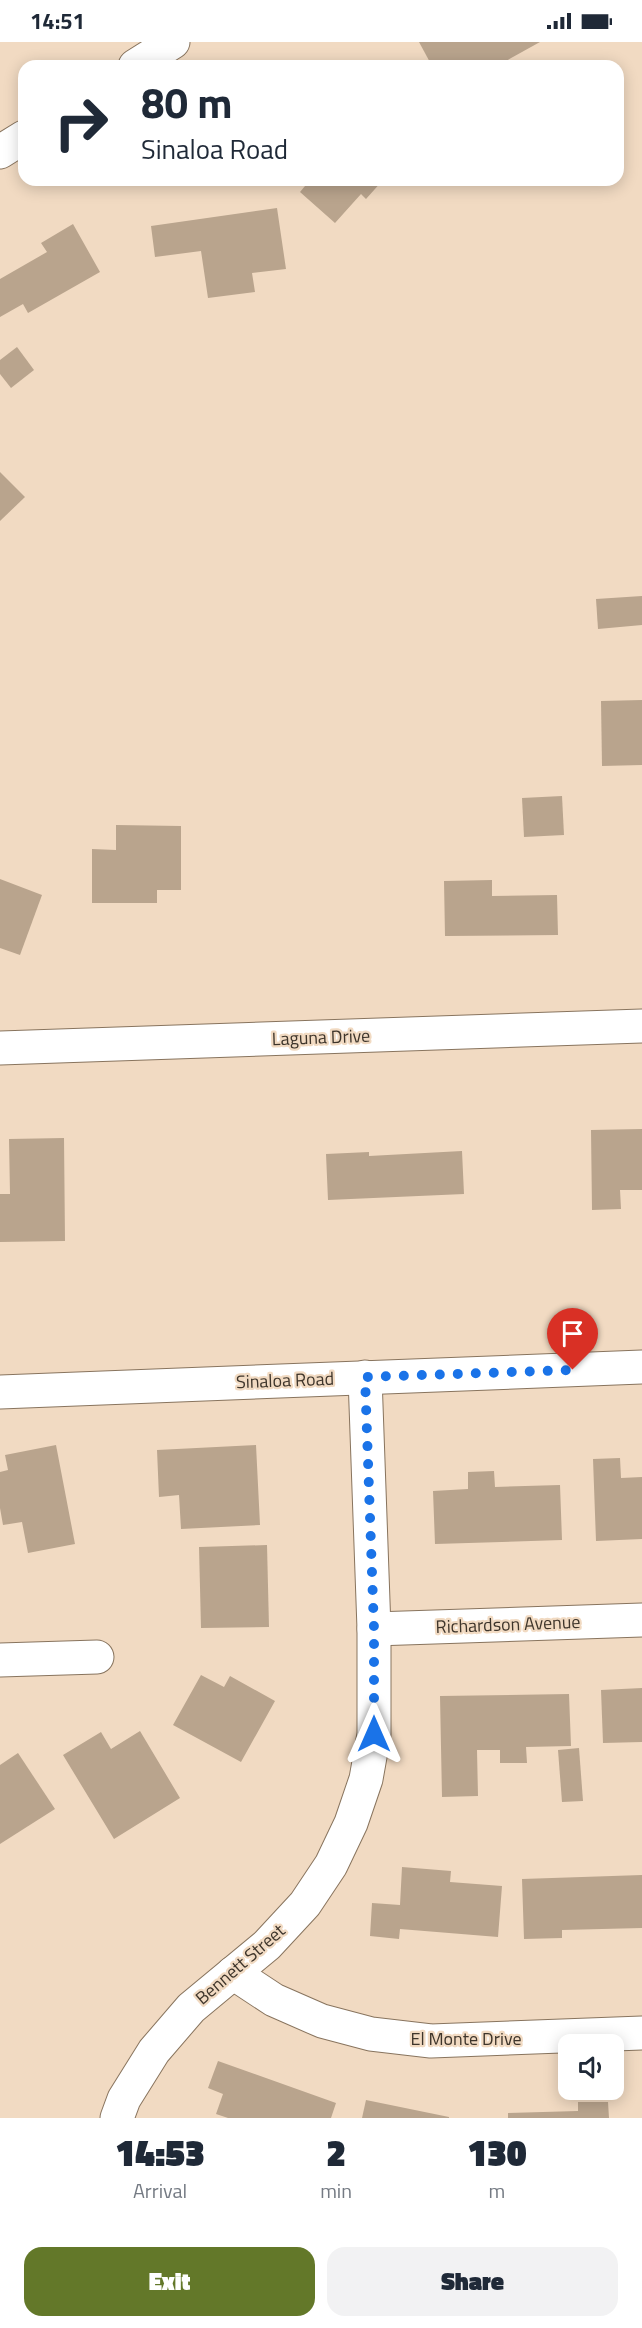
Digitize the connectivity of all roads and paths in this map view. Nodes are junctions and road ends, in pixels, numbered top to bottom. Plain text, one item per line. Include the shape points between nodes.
1 (173, 42) edge
2 (144, 60) edge
3 (18, 141) edge
4 (0, 152) edge
5 (642, 1026) edge
6 (0, 1048) edge
7 (642, 1367) edge
8 (365, 1377) junction
9 (0, 1392) edge
10 (642, 1620) edge
11 (374, 1629) junction
12 (97, 1657) dead end
13 (0, 1660) edge
14 (233, 1973) junction
15 (642, 2033) edge
16 (117, 2118) edge

1 - 2 street
3 - 4 street
5 - 6 street, Laguna Drive
7 - 8 street, Sinaloa Road
8 - 9 street, Sinaloa Road
8 - 11 street, Bennett Street
10 - 11 street, Richardson Avenue
11 - 14 street, Bennett Street via 374,1734 366,1779 351,1822 331,1865 304,1904 267,1945
12 - 13 street
14 - 15 street, El Monte Drive via 274,2000 322,2021 371,2034 431,2041
14 - 16 street, Bennett Street via 191,2008 154,2051 124,2099

